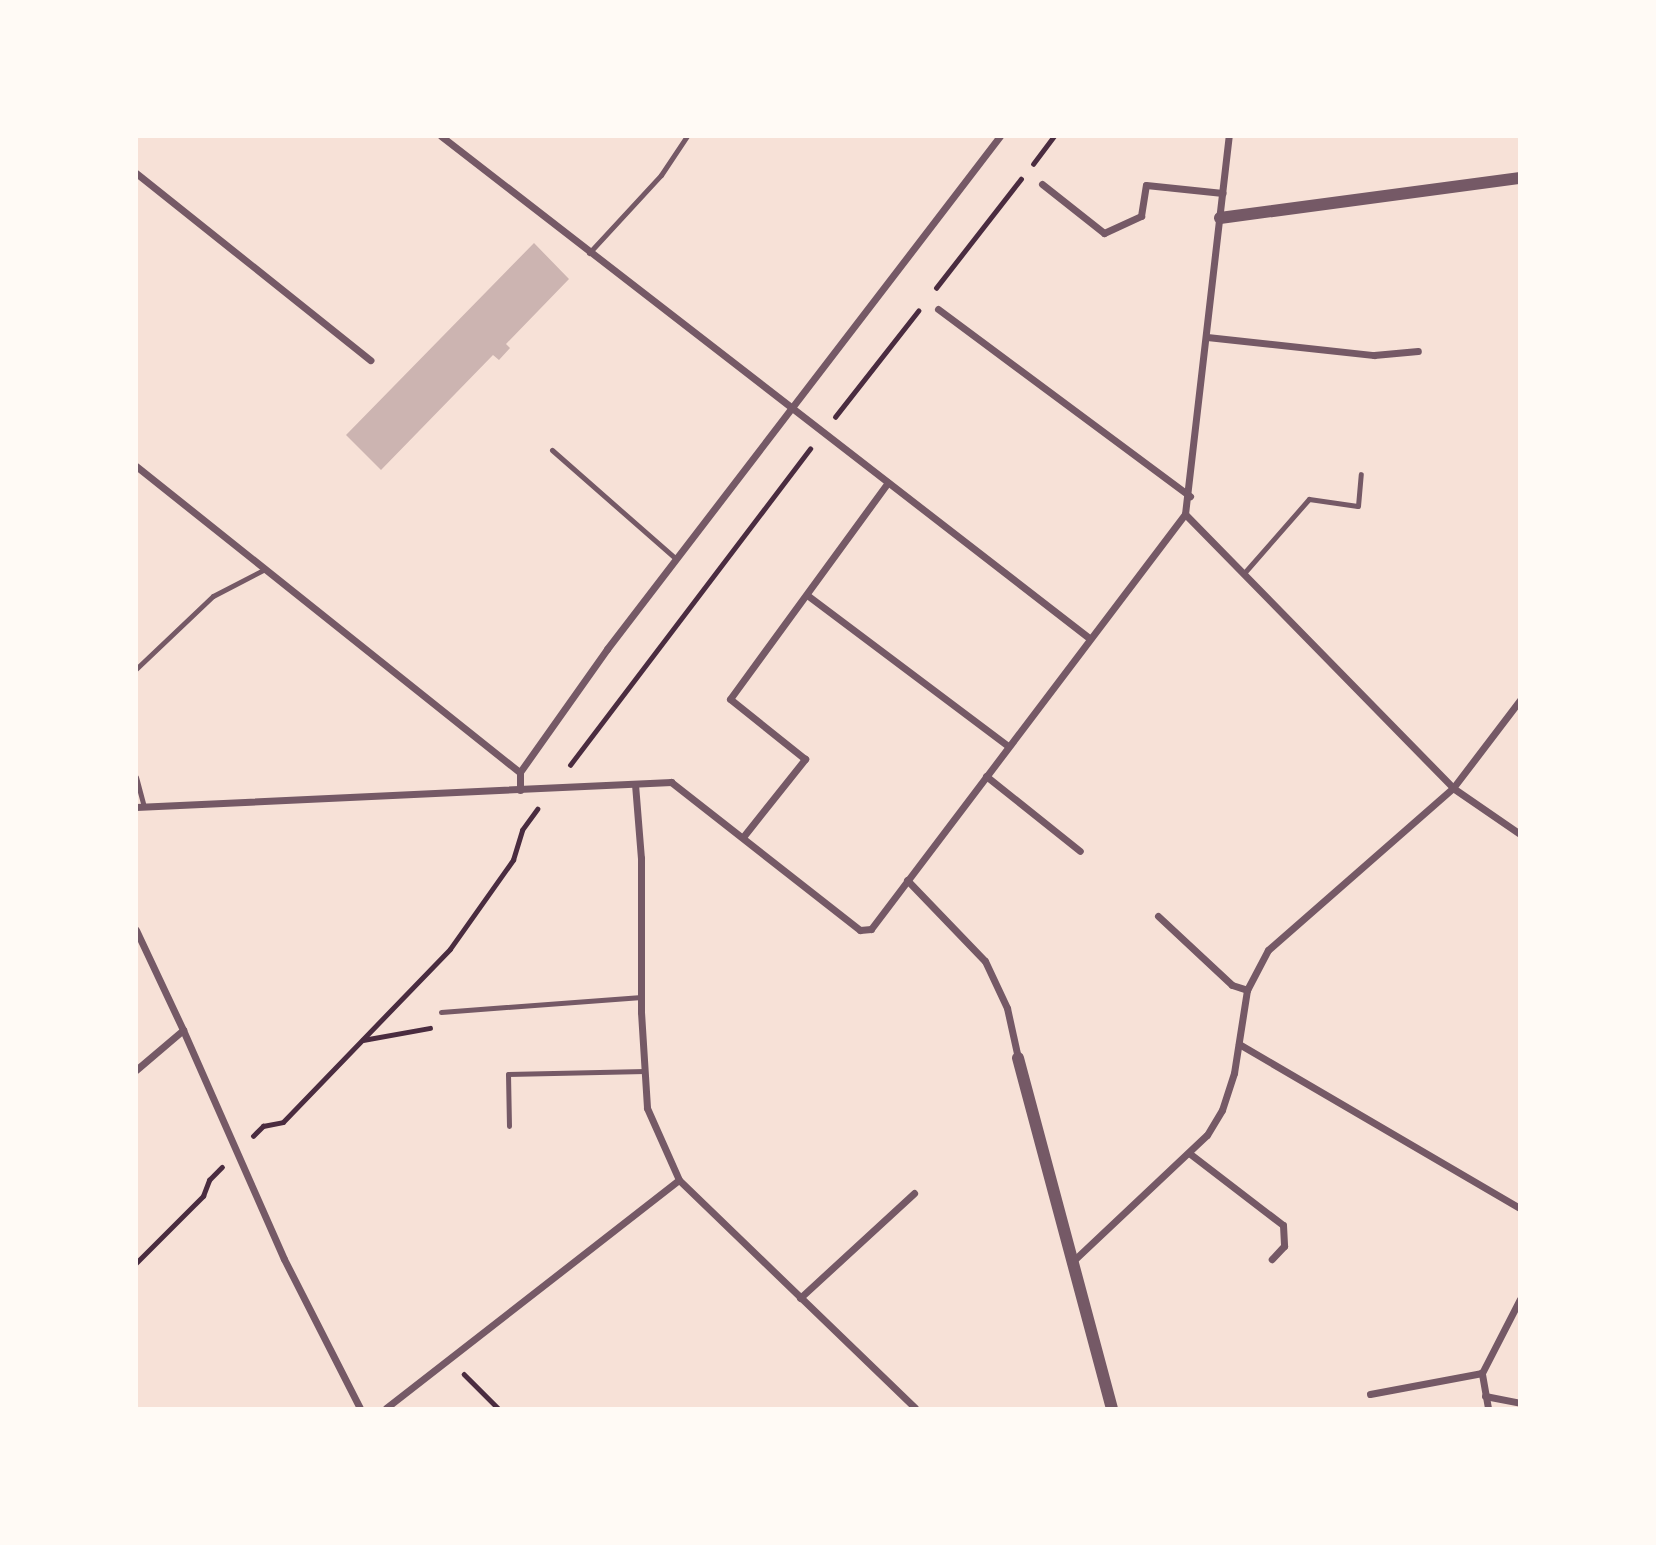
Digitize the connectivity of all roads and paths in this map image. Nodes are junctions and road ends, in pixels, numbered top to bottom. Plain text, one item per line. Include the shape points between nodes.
1 (441, 136) edge
2 (687, 136) edge
3 (1000, 136) edge
4 (1054, 136) edge
5 (1229, 136) edge
6 (450, 139) edge
7 (136, 173) edge
8 (1520, 178) edge
9 (1042, 184) dead end
10 (1223, 193) junction
11 (1220, 218) junction
12 (589, 253) junction
13 (929, 298) dead end
14 (920, 309) dead end
15 (937, 309) dead end
16 (1207, 337) junction
17 (1418, 351) dead end
18 (370, 360) dead end
19 (790, 411) junction
20 (823, 432) junction
21 (552, 450) dead end
22 (136, 466) edge
23 (1361, 474) dead end
24 (888, 482) junction
25 (1189, 496) junction
26 (1185, 514) junction
27 (675, 558) junction
28 (265, 569) junction
29 (1245, 572) junction
30 (807, 595) junction
31 (1089, 638) junction
32 (136, 669) edge
33 (1518, 704) edge
34 (1008, 746) junction
35 (520, 772) junction
36 (986, 776) junction
37 (136, 777) edge
38 (635, 784) junction
39 (553, 788) junction
40 (1453, 788) junction
41 (524, 790) junction
42 (140, 807) edge
43 (1520, 834) edge
44 (743, 837) junction
45 (1080, 851) dead end
46 (907, 880) junction
47 (1158, 916) dead end
48 (136, 930) edge
49 (1247, 990) junction
50 (641, 997) junction
51 (441, 1012) joint
52 (183, 1030) junction
53 (362, 1040) junction
54 (1239, 1044) junction
55 (1018, 1058) joint
56 (136, 1070) edge
57 (645, 1070) junction
58 (509, 1126) dead end
59 (239, 1150) junction
60 (1189, 1153) junction
61 (678, 1180) junction
62 (914, 1193) dead end
63 (1520, 1208) edge
64 (1272, 1259) dead end
65 (1072, 1262) junction
66 (136, 1263) edge
67 (800, 1298) junction
68 (1520, 1299) edge
69 (449, 1359) junction
70 (1482, 1373) junction
71 (1370, 1394) dead end
72 (1485, 1396) junction
73 (1520, 1404) edge
74 (360, 1409) edge
75 (386, 1409) edge
76 (498, 1409) edge
77 (915, 1409) edge
78 (1112, 1409) edge
79 (1488, 1409) edge

1 - 6 street
2 - 12 lane via 661,175
3 - 19 street
4 - 13 path
5 - 10 street
6 - 12 street
7 - 18 street
8 - 11 street
9 - 10 street via 1104,233 1141,216 1146,185
10 - 11 street
11 - 16 street
12 - 19 street
14 - 20 path
15 - 25 street
16 - 17 street via 1374,355
16 - 25 street
19 - 20 street
19 - 27 street
20 - 24 street
20 - 39 path
21 - 27 lane
22 - 28 street
23 - 29 lane via 1358,506 1309,499
24 - 30 street
24 - 31 street
25 - 26 street
26 - 29 street
26 - 31 street
27 - 35 street
28 - 32 lane via 213,596
28 - 35 street
29 - 40 street
30 - 34 street
30 - 44 street via 730,699 805,759
31 - 34 street
33 - 40 street
34 - 36 street
35 - 41 street
36 - 45 street
36 - 46 street
37 - 42 lane
38 - 39 street
38 - 44 street via 671,782
38 - 50 street via 641,858
39 - 41 street
39 - 53 path via 522,830 513,860 480,912
40 - 43 street
40 - 49 street via 1268,950
41 - 42 street
44 - 46 street via 860,930 871,929
46 - 55 street via 985,961 1007,1008
47 - 49 street via 1232,985
48 - 52 street
49 - 54 street
50 - 51 lane
50 - 57 street
51 - 53 path via 438,1027
52 - 56 street
52 - 59 street
53 - 59 path via 283,1122 263,1125
54 - 60 street via 1222,1110
54 - 63 street
55 - 65 street
57 - 58 lane via 508,1073
57 - 61 street via 647,1108
59 - 66 path via 209,1180 203,1196
59 - 74 street via 284,1259
60 - 64 street via 1283,1224 1284,1246
60 - 65 street
61 - 67 street
61 - 69 street
62 - 67 street
65 - 78 street
67 - 77 street
68 - 70 street
69 - 75 street
69 - 76 path
70 - 71 street
70 - 72 street
72 - 73 street
72 - 79 street

